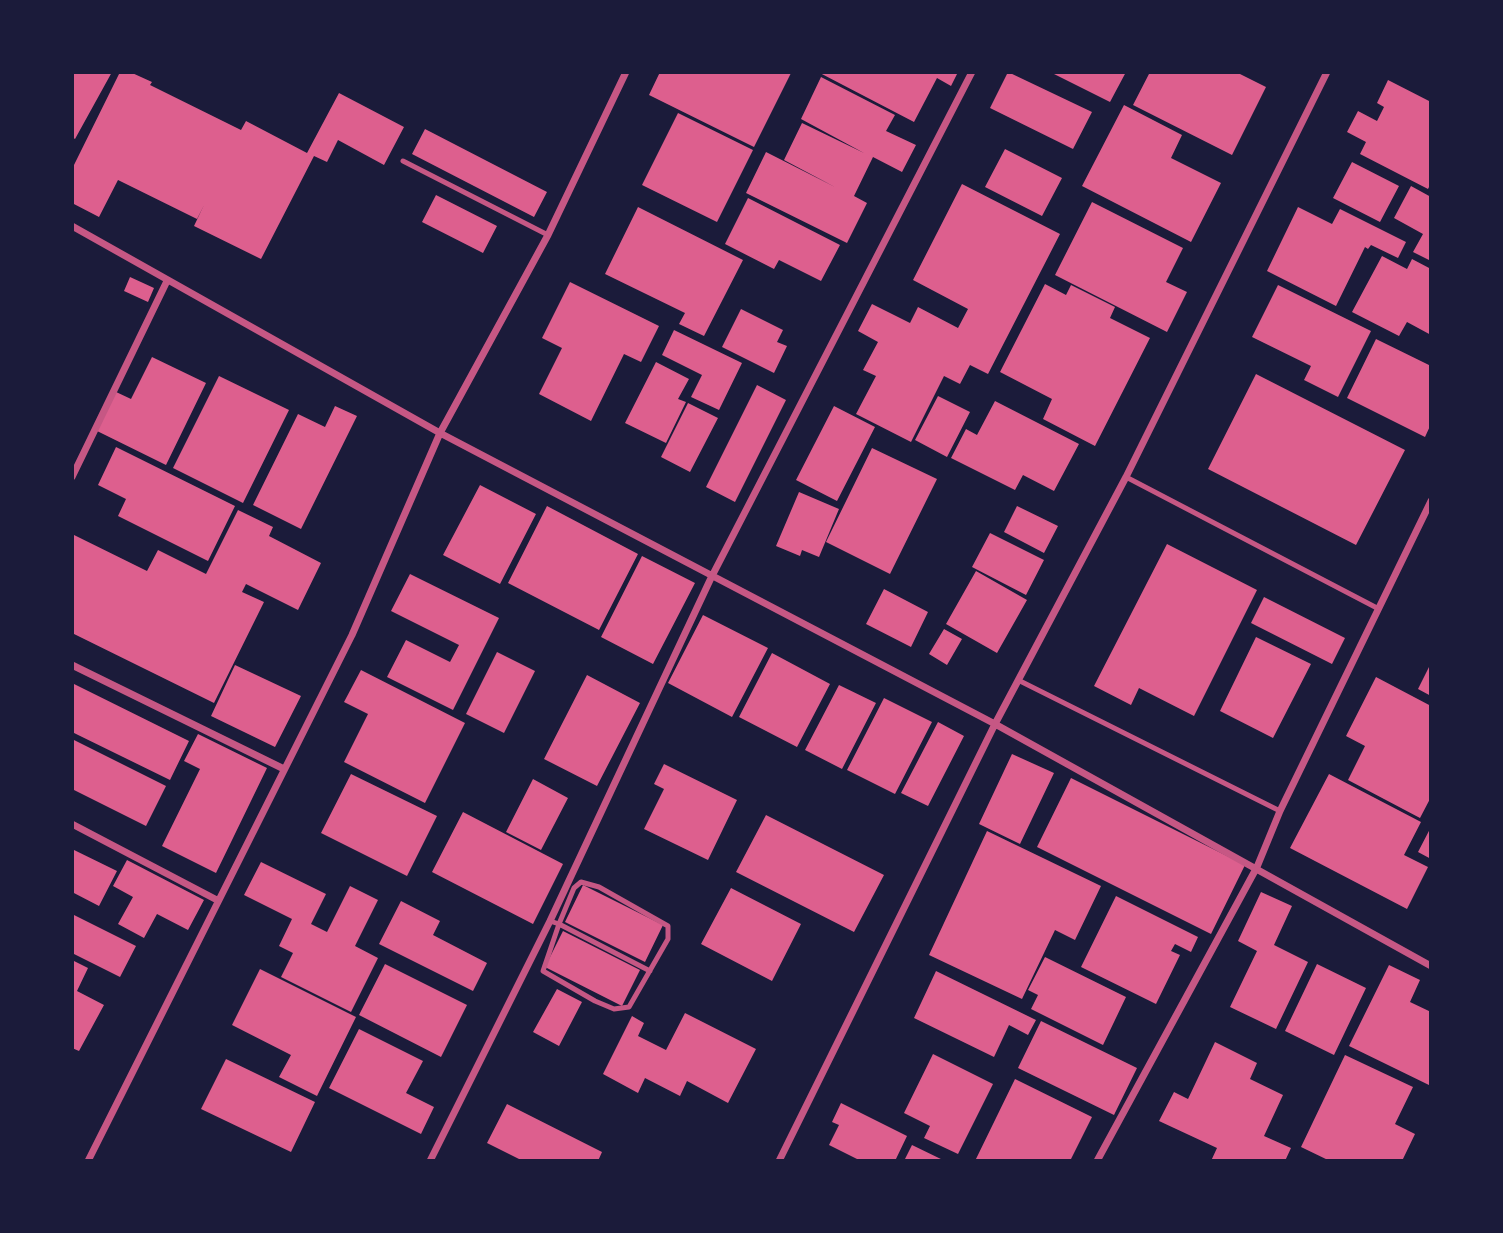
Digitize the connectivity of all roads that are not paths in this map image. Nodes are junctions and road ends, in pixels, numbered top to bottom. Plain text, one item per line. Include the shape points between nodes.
1 (626, 72) edge
2 (972, 72) edge
3 (1327, 72) edge
4 (403, 162) dead end
5 (72, 226) edge
6 (548, 236) junction
7 (167, 281) junction
8 (440, 433) junction
9 (72, 477) edge
10 (1126, 477) junction
11 (1431, 501) edge
12 (711, 578) junction
13 (1377, 608) junction
14 (72, 665) edge
15 (1018, 680) junction
16 (995, 724) junction
17 (284, 769) junction
18 (1280, 811) junction
19 (72, 824) edge
20 (1257, 867) junction
21 (217, 900) junction
22 (550, 920) junction
23 (559, 924) junction
24 (1431, 966) edge
25 (650, 971) junction
26 (88, 1161) edge
27 (430, 1161) edge
28 (779, 1161) edge
29 (1097, 1161) edge

1 - 6 street
2 - 12 street
3 - 10 street
4 - 6 lane
5 - 7 street
6 - 8 street
7 - 8 street
7 - 9 street
8 - 12 street
8 - 17 street via 352,635
10 - 13 lane
10 - 15 street
11 - 13 street
12 - 16 street
12 - 22 street
13 - 18 street
14 - 17 street
15 - 16 street
15 - 18 lane
16 - 20 street
16 - 28 street
17 - 21 street
18 - 20 street
19 - 21 street
20 - 24 street
20 - 29 street
21 - 26 street
22 - 23 lane
22 - 27 street
23 - 25 lane
23 - 25 lane via 543,971 595,1002 614,1009 629,1007
23 - 25 lane via 580,882 599,887 668,926 668,939

